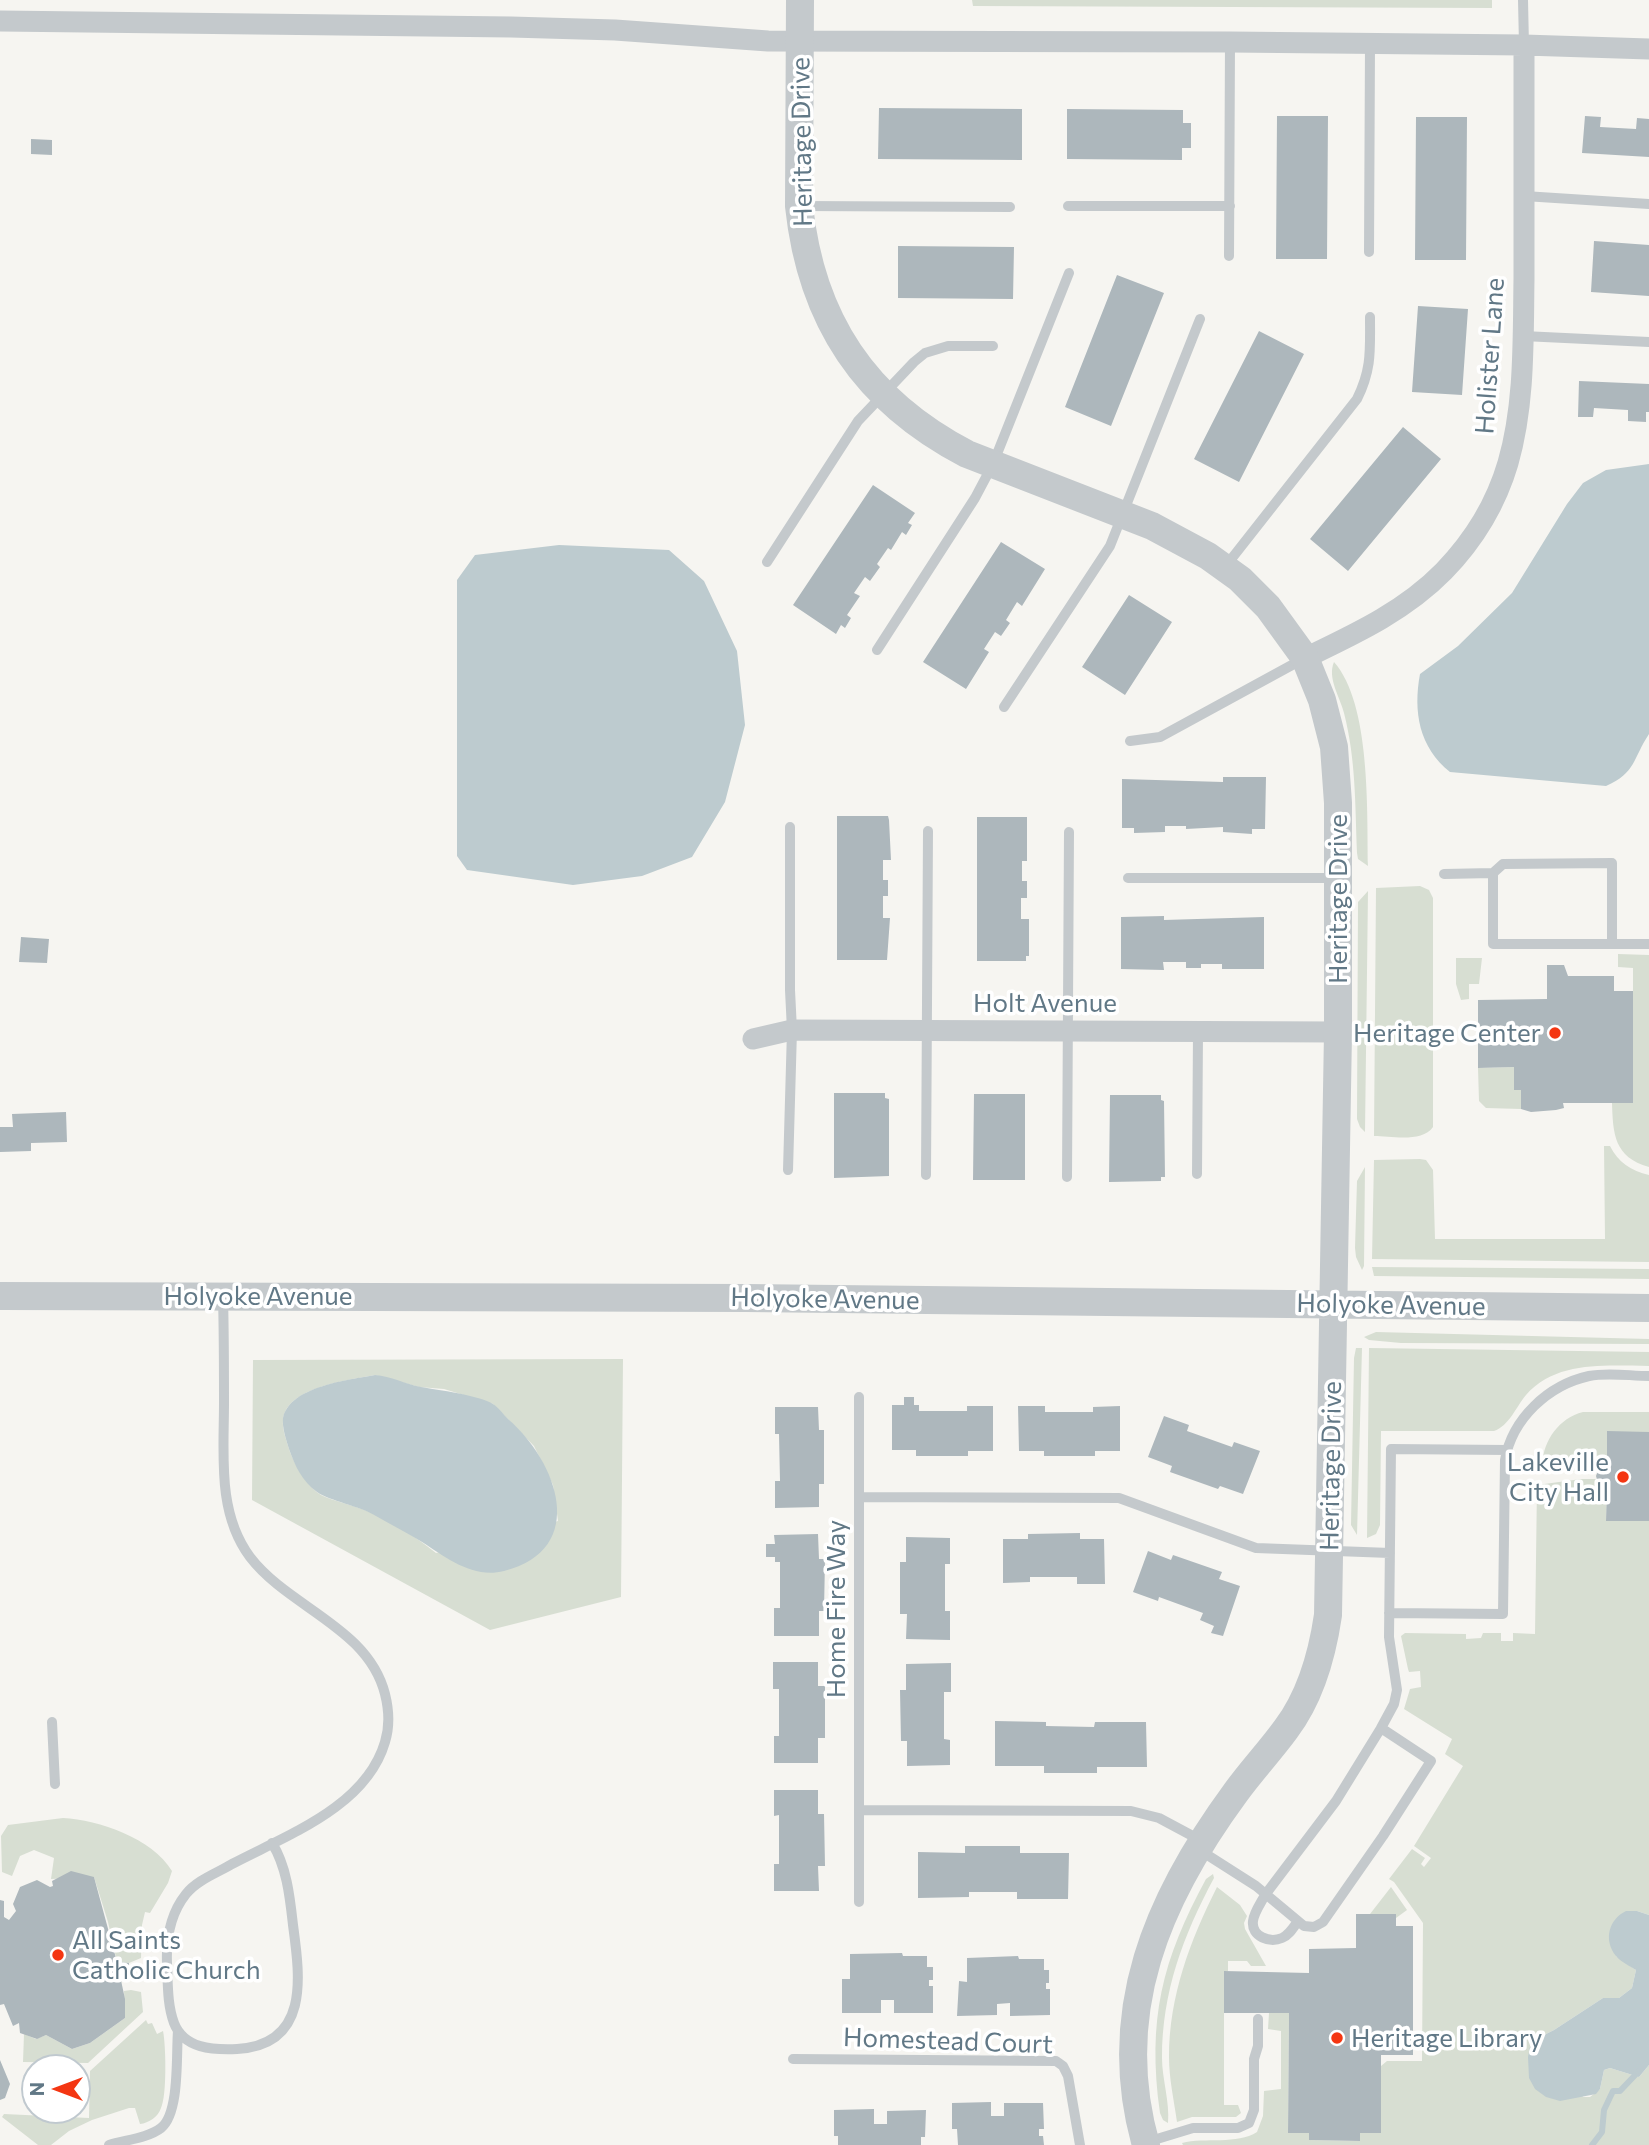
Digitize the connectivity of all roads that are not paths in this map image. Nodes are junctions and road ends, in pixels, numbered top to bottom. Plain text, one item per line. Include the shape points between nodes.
1 (800, 0) edge
2 (1524, 0) edge
3 (0, 21) edge
4 (800, 41) junction
5 (1230, 42) junction
6 (1370, 44) junction
7 (1524, 45) junction
8 (1649, 50) edge
9 (1524, 197) junction
10 (1649, 204) edge
11 (799, 206) junction
12 (1068, 206) dead end
13 (1230, 206) junction
14 (1010, 207) dead end
15 (1369, 252) dead end
16 (1228, 256) dead end
17 (1069, 273) dead end
18 (1370, 317) dead end
19 (1200, 319) dead end
20 (1523, 336) junction
21 (1649, 342) edge
22 (993, 346) dead end
23 (883, 393) junction
24 (993, 464) junction
25 (1124, 515) junction
26 (767, 562) dead end
27 (1225, 567) junction
28 (877, 650) dead end
29 (1305, 658) junction
30 (1004, 707) dead end
31 (1130, 741) dead end
32 (790, 827) dead end
33 (928, 831) dead end
34 (1069, 832) dead end
35 (1493, 873) junction
36 (1444, 874) dead end
37 (1128, 878) dead end
38 (1338, 878) junction
39 (1612, 944) junction
40 (1649, 944) edge
41 (792, 1030) junction
42 (928, 1031) junction
43 (1067, 1031) junction
44 (1198, 1032) junction
45 (1338, 1032) junction
46 (753, 1039) dead end
47 (788, 1170) dead end
48 (1197, 1174) dead end
49 (926, 1175) dead end
50 (1067, 1177) dead end
51 (0, 1296) edge
52 (223, 1296) junction
53 (1333, 1305) junction
54 (1649, 1308) edge
55 (1649, 1376) edge
56 (859, 1397) dead end
57 (1507, 1450) junction
58 (859, 1497) junction
59 (1330, 1551) junction
60 (1390, 1553) junction
61 (1389, 1614) junction
62 (52, 1722) dead end
63 (1381, 1728) junction
64 (55, 1784) dead end
65 (859, 1810) junction
66 (272, 1843) junction
67 (1200, 1845) junction
68 (1265, 1895) junction
69 (859, 1902) dead end
70 (1298, 1921) junction
71 (1258, 2019) dead end
72 (178, 2031) junction
73 (793, 2059) dead end
74 (1143, 2144) edge
75 (108, 2145) edge
76 (1080, 2145) edge

1 - 4 street, Heritage Drive
2 - 7 lane
3 - 4 street via 511,27
4 - 5 street
4 - 11 street, Heritage Drive
5 - 6 street
5 - 13 lane
6 - 7 street
6 - 15 lane
7 - 8 street
7 - 9 street, Holister Lane
9 - 10 lane
9 - 20 street, Holister Lane
11 - 14 lane
11 - 23 street, Heritage Drive via 805,251 819,298 842,344
12 - 13 lane
13 - 16 lane
17 - 24 lane
18 - 27 lane via 1370,363 1357,399
19 - 25 lane
20 - 21 lane
20 - 29 street, Holister Lane via 1514,440 1501,485 1478,528 1416,597 1356,634
22 - 23 lane via 936,348 914,362
23 - 24 street, Heritage Drive via 926,429
23 - 26 lane via 858,421
24 - 25 street, Heritage Drive
24 - 28 lane
25 - 27 street, Heritage Drive via 1173,535
25 - 30 lane via 1110,546
27 - 29 street, Heritage Drive via 1255,592
29 - 31 lane via 1160,737
29 - 38 street, Heritage Drive via 1334,747
32 - 41 lane
33 - 42 lane
34 - 43 lane
35 - 36 lane
35 - 39 lane via 1493,944
35 - 39 lane via 1503,864 1612,863
37 - 38 lane
38 - 45 street, Heritage Drive
39 - 40 lane
41 - 42 street, Holt Avenue
41 - 46 street, Holt Avenue
41 - 47 lane
42 - 43 street, Holt Avenue
42 - 49 lane
43 - 44 street, Holt Avenue
43 - 50 lane
44 - 45 street, Holt Avenue
44 - 48 lane
45 - 53 street, Heritage Drive
51 - 52 street, Holyoke Avenue
52 - 53 street, Holyoke Avenue
52 - 66 lane via 224,1482 236,1530 244,1549 267,1575 363,1651 381,1680 388,1715 379,1759 362,1786 345,1801
53 - 54 street, Holyoke Avenue
53 - 59 street, Heritage Drive
55 - 57 lane via 1587,1376 1560,1387 1527,1413
56 - 58 lane
57 - 60 lane via 1391,1449
57 - 61 lane via 1503,1614
58 - 59 lane, Home Fire Way via 1119,1498 1256,1548
58 - 65 lane, Home Fire Way
59 - 60 lane, Home Fire Way
59 - 67 street, Heritage Drive via 1328,1615 1314,1676 1287,1728
60 - 61 lane
61 - 63 lane via 1397,1690
62 - 64 lane
63 - 68 lane via 1336,1801
63 - 70 lane via 1431,1761 1323,1922 1310,1927
65 - 67 lane via 1131,1811 1159,1818
65 - 69 lane, Home Fire Way
66 - 72 lane via 197,1883 176,1910 167,1947 169,1997
66 - 72 lane via 284,1871 296,1951 298,1987 287,2026 267,2042 248,2048 192,2045
67 - 68 lane
67 - 74 street, Heritage Drive via 1159,1922 1135,2007 1134,2071
68 - 70 lane
68 - 70 lane via 1253,1920 1258,1936 1281,1939
71 - 74 lane via 1254,2110 1249,2123 1194,2128
72 - 75 lane via 175,2098 167,2121 145,2135
73 - 76 lane, Homestead Court via 1056,2061 1068,2076

